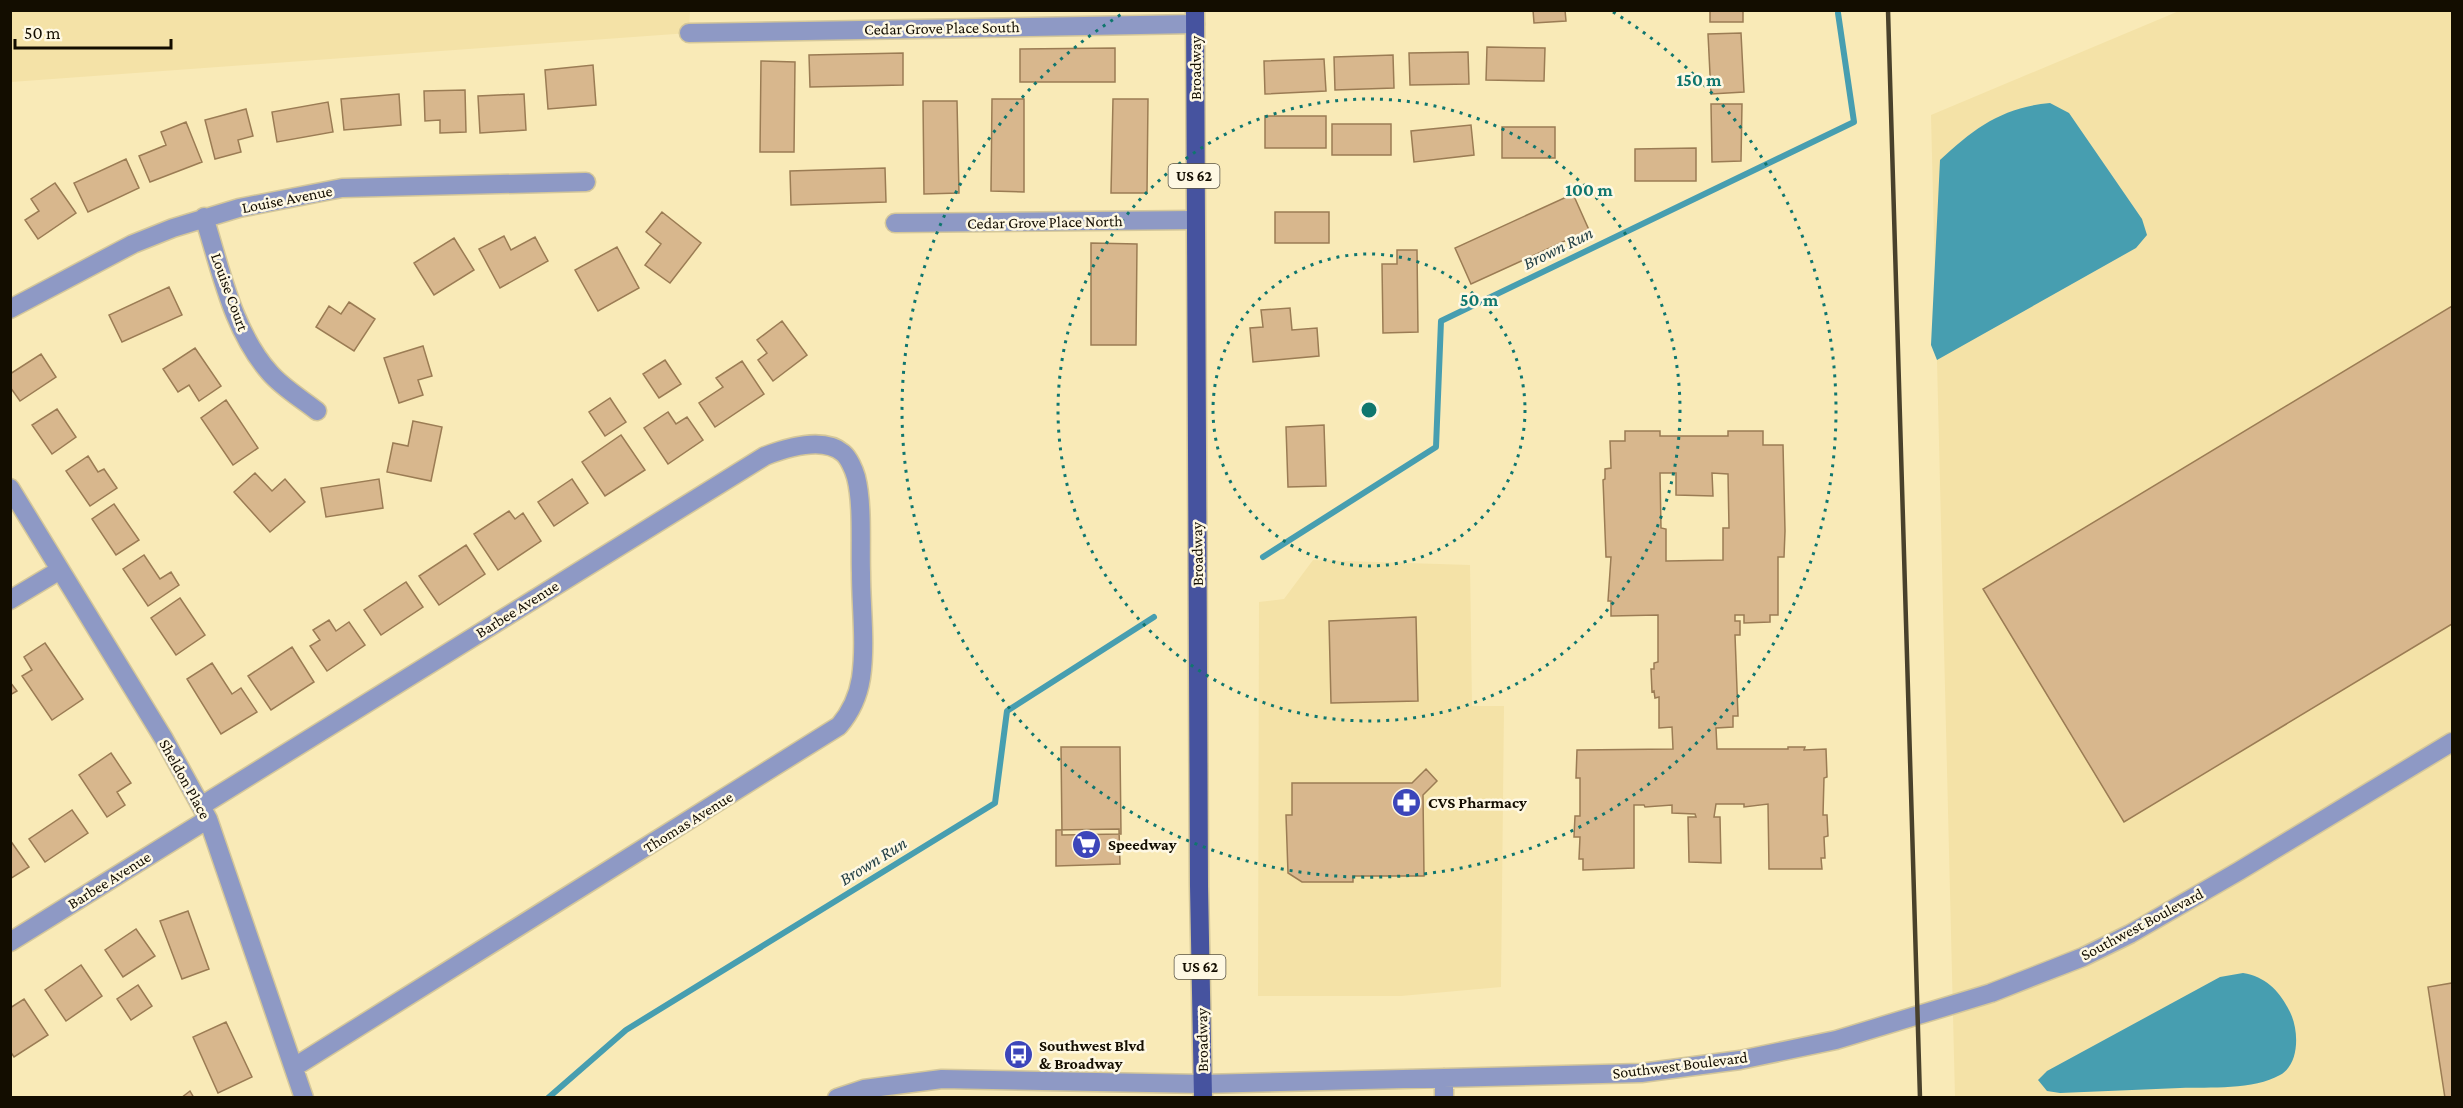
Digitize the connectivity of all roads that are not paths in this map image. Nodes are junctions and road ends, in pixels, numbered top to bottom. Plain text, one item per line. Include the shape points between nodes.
1 (1195, 17) edge
2 (689, 33) dead end
3 (586, 182) dead end
4 (204, 217) junction
5 (1194, 220) junction
6 (895, 223) dead end
7 (10, 309) edge
8 (317, 411) dead end
9 (843, 453) joint
10 (10, 488) edge
11 (60, 570) junction
12 (10, 600) edge
13 (2452, 742) edge
14 (205, 813) junction
15 (10, 942) edge
16 (296, 1066) junction
17 (1444, 1078) junction
18 (1203, 1090) edge
19 (304, 1098) edge
20 (837, 1098) edge
21 (1444, 1098) edge

1 - 2 street, Cedar Grove Place South
1 - 5 main road, Broadway / US 62
3 - 4 street, Louise Avenue via 342,188
4 - 7 street, Louise Avenue via 133,244
4 - 8 street, Louise Court via 233,310 253,350 272,375
5 - 6 street, Cedar Grove Place North
5 - 18 main road, Broadway / US 62
9 - 14 street, Barbee Avenue via 804,444 765,456
9 - 16 street, Thomas Avenue via 856,479 862,657 857,696 839,726
10 - 11 street, Sheldon Place
11 - 12 street
11 - 14 street, Sheldon Place
13 - 17 street, Southwest Boulevard via 2130,934 1981,997 1875,1030 1740,1060 1641,1073
14 - 15 street, Barbee Avenue
14 - 16 street, Sheldon Place
16 - 19 street, Sheldon Place
17 - 18 street, Southwest Boulevard
17 - 21 street
18 - 20 street, Southwest Boulevard via 942,1079 864,1089

